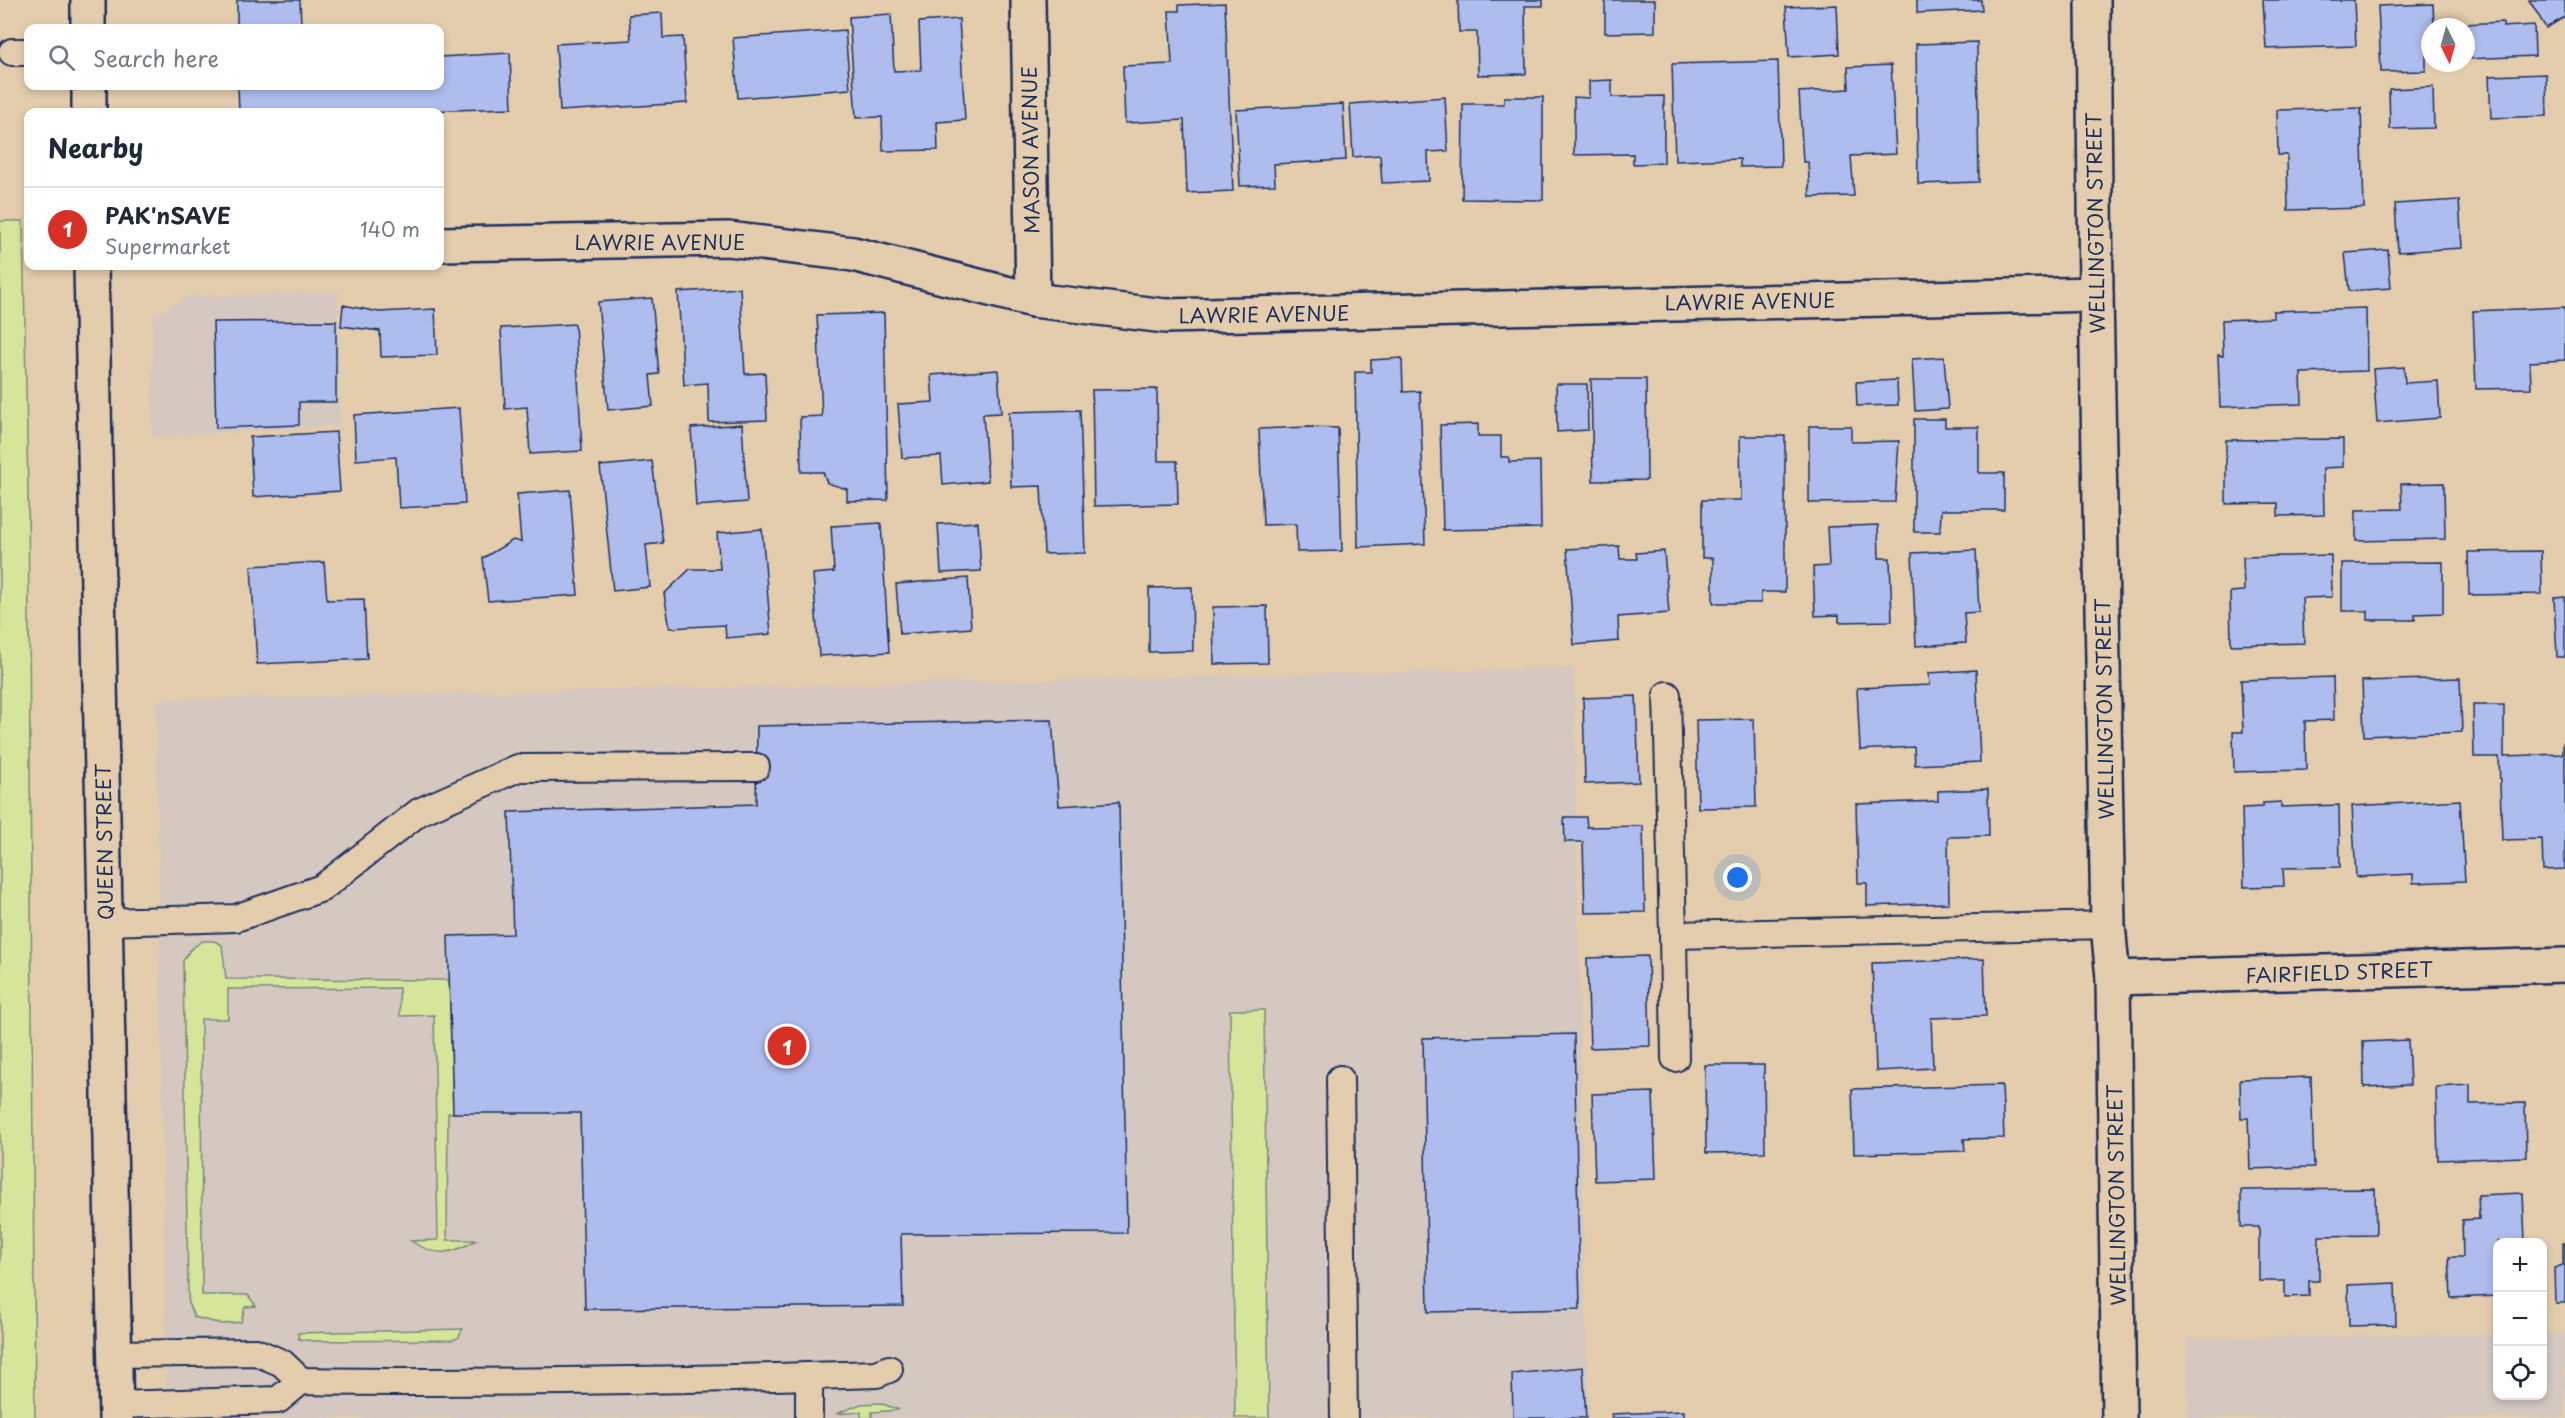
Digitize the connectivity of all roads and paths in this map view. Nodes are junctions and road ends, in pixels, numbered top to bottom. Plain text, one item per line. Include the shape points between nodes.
1 (88, 0) edge
2 (1028, 0) edge
3 (2093, 0) edge
4 (88, 24) edge
5 (89, 90) edge
6 (89, 108) edge
7 (444, 244) edge
8 (92, 270) edge
9 (2096, 294) junction
10 (1033, 300) junction
11 (1667, 695) dead end
12 (756, 767) dead end
13 (106, 922) junction
14 (2108, 925) junction
15 (1672, 935) junction
16 (2565, 965) edge
17 (2113, 978) junction
18 (1675, 1058) dead end
19 (1340, 1079) dead end
20 (115, 1354) junction
21 (889, 1369) dead end
22 (809, 1376) junction
23 (301, 1381) junction
24 (116, 1411) edge
25 (808, 1418) edge
26 (1344, 1418) edge
27 (2119, 1418) edge

1 - 4 street
2 - 10 street, MASON AVENUE
3 - 9 street, WELLINGTON STREET
5 - 6 street
7 - 10 street, LAWRIE AVENUE via 728,239 853,254
8 - 13 street, QUEEN STREET
9 - 10 street, LAWRIE AVENUE via 1165,316
9 - 14 street, WELLINGTON STREET
11 - 15 lane
12 - 13 lane via 518,768 419,812 322,888 236,918
13 - 20 street, QUEEN STREET
14 - 15 lane
14 - 17 street, WELLINGTON STREET
15 - 18 lane
16 - 17 street, FAIRFIELD STREET
17 - 27 street, WELLINGTON STREET
19 - 26 lane
20 - 23 lane via 256,1352 282,1363
20 - 24 street, QUEEN STREET
21 - 22 lane via 877,1374
22 - 23 lane via 432,1383
22 - 25 lane
23 - 24 lane via 278,1400

